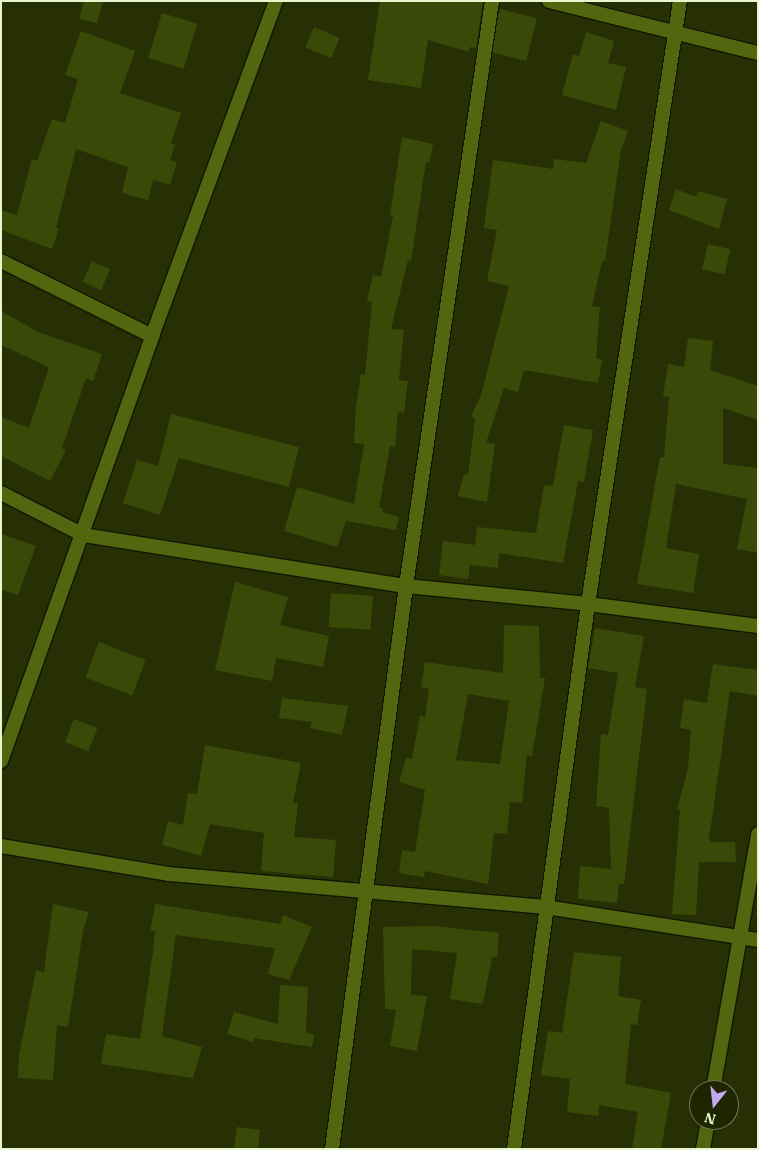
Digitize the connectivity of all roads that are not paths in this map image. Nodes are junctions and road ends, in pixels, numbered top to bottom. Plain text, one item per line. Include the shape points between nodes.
1 (276, 1) edge
2 (492, 1) edge
3 (549, 1) edge
4 (680, 1) edge
5 (675, 33) junction
6 (758, 53) edge
7 (1, 261) edge
8 (152, 336) junction
9 (1, 493) edge
10 (83, 534) junction
11 (406, 586) junction
12 (588, 604) junction
13 (758, 626) edge
14 (1, 761) edge
15 (758, 834) edge
16 (1, 846) edge
17 (365, 893) junction
18 (545, 907) junction
19 (740, 937) junction
20 (758, 940) edge
21 (715, 1080) edge
22 (706, 1130) edge
23 (332, 1149) edge
24 (514, 1149) edge
25 (703, 1149) edge

1 - 8 street
2 - 11 street
3 - 5 street
4 - 5 street
5 - 6 street
5 - 12 street
7 - 8 street
8 - 10 street
9 - 10 street
10 - 11 street
10 - 14 street
11 - 12 street
11 - 17 street
12 - 13 street
12 - 18 street
15 - 19 street
16 - 17 street via 168,874
17 - 18 street
17 - 23 street
18 - 19 street
18 - 24 street
19 - 20 street
19 - 21 street
22 - 25 street

